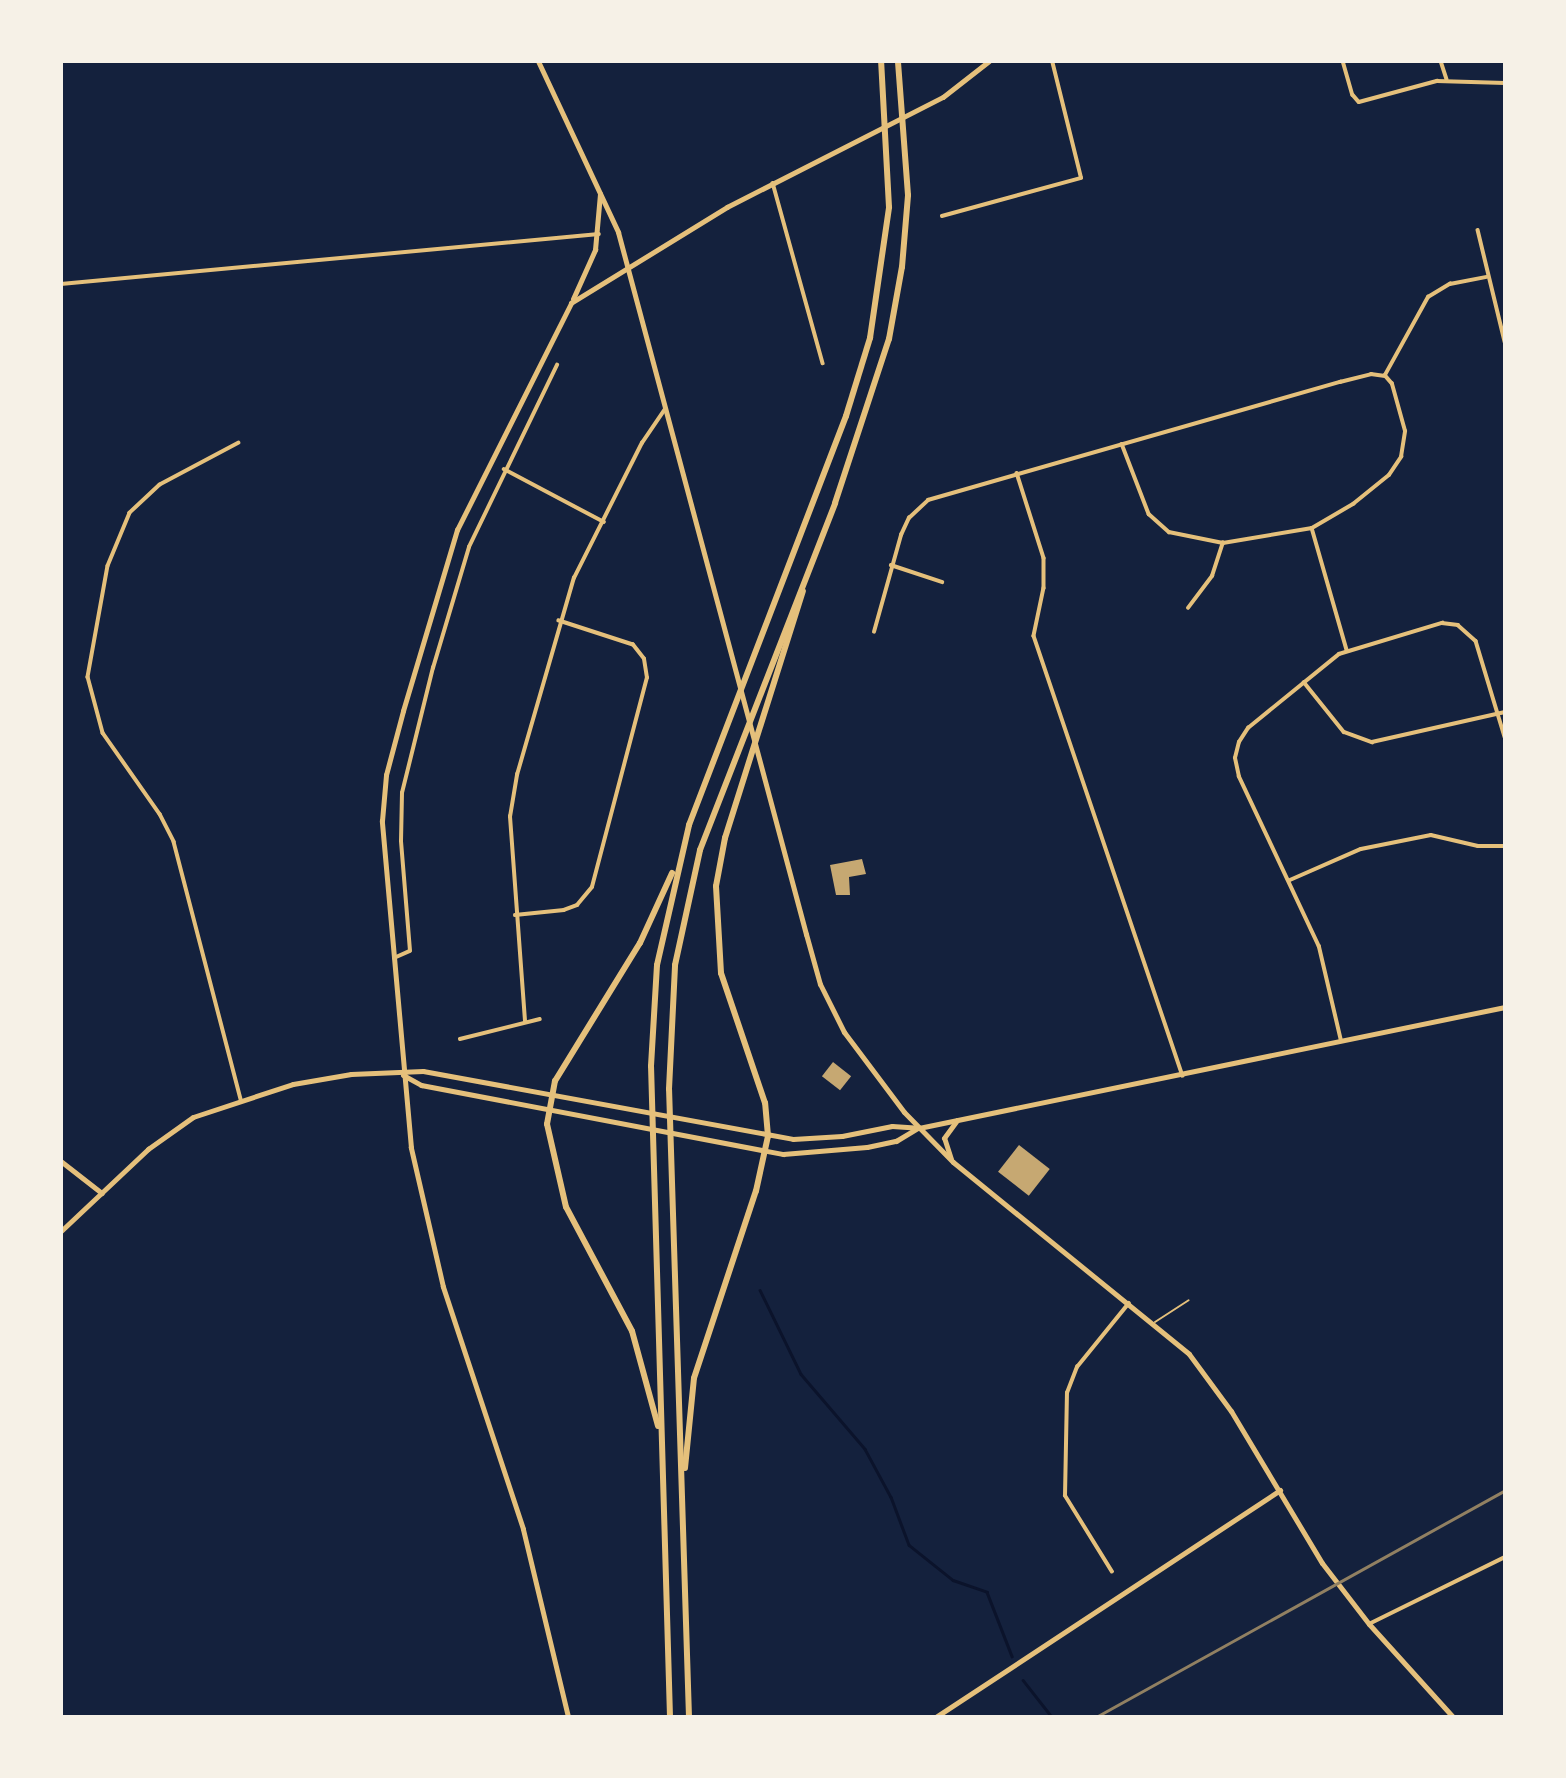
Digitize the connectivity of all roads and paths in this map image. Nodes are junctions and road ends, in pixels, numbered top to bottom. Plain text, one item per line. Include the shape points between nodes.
1 (537, 61) edge
2 (881, 61) edge
3 (898, 61) edge
4 (989, 61) edge
5 (1052, 61) edge
6 (1343, 61) edge
7 (1441, 61) edge
8 (1447, 79) junction
9 (1505, 83) edge
10 (773, 183) junction
11 (599, 186) junction
12 (942, 216) dead end
13 (1478, 230) dead end
14 (599, 234) junction
15 (628, 267) junction
16 (1486, 276) junction
17 (61, 285) edge
18 (571, 303) junction
19 (1505, 342) edge
20 (823, 363) dead end
21 (557, 365) dead end
22 (1385, 376) junction
23 (666, 408) junction
24 (239, 443) dead end
25 (1122, 444) junction
26 (504, 469) junction
27 (1017, 473) junction
28 (604, 522) junction
29 (1311, 528) junction
30 (1223, 543) junction
31 (891, 565) junction
32 (810, 566) junction
33 (942, 582) dead end
34 (1188, 608) dead end
35 (559, 621) junction
36 (874, 632) dead end
37 (1347, 650) junction
38 (1304, 682) junction
39 (1505, 712) edge
40 (1498, 714) junction
41 (1505, 737) edge
42 (1505, 846) edge
43 (680, 854) junction
44 (1290, 880) junction
45 (515, 915) junction
46 (392, 958) junction
47 (1505, 1007) edge
48 (540, 1019) dead end
49 (525, 1021) junction
50 (460, 1039) dead end
51 (1341, 1041) junction
52 (401, 1074) junction
53 (1183, 1074) junction
54 (550, 1095) junction
55 (241, 1099) junction
56 (547, 1110) junction
57 (957, 1120) junction
58 (918, 1128) junction
59 (768, 1136) junction
60 (766, 1152) junction
61 (61, 1161) edge
62 (953, 1162) junction
63 (102, 1193) junction
64 (61, 1231) edge
65 (1189, 1300) dead end
66 (1129, 1303) junction
67 (1154, 1323) junction
68 (662, 1448) junction
69 (1280, 1490) junction
70 (683, 1497) junction
71 (1505, 1557) edge
72 (1112, 1572) dead end
73 (1369, 1624) junction
74 (938, 1716) edge
75 (568, 1717) edge
76 (670, 1717) edge
77 (689, 1717) edge
78 (1453, 1717) edge

1 - 11 main road
2 - 43 highway via 889,207 870,338 846,416
3 - 32 highway via 908,195 897,299 871,401
4 - 10 street via 943,97
5 - 12 street via 1081,165 1078,181
6 - 8 street via 1356,99 1365,102
7 - 8 street
8 - 9 street
10 - 15 street
10 - 20 street
11 - 14 street
11 - 15 main road
13 - 16 street
14 - 17 street
14 - 18 street
15 - 18 street
15 - 23 main road
16 - 19 street
16 - 22 street via 1450,284 1429,297
18 - 46 street via 457,530 434,594 383,798
21 - 26 street
22 - 25 street via 1371,373
22 - 29 street via 1392,384 1405,431 1401,457 1389,475 1353,504
23 - 28 street via 648,432
23 - 58 main road via 824,993 859,1056
24 - 55 street via 160,485 130,513 108,566 89,677 92,704 107,740 160,814 174,842
25 - 27 street
25 - 30 street via 1139,496 1156,523 1185,537
26 - 28 street
26 - 46 street via 460,570 408,767 401,841 410,951
27 - 31 street via 921,504 901,535
27 - 53 street via 1044,558 1044,588 1034,636
28 - 35 street via 574,578
29 - 30 street
29 - 37 street
30 - 34 street via 1217,566
31 - 33 street
31 - 36 street
32 - 59 highway via 725,838 716,886 721,973 765,1103
32 - 70 highway via 704,839 675,965 670,1089
35 - 45 street via 511,805
35 - 45 street via 633,645 644,660 647,678 592,887 577,905 564,910
37 - 38 street
37 - 40 street via 1436,624 1458,625 1472,635 1480,649
38 - 40 street via 1344,732 1372,743
38 - 44 street via 1248,729 1236,758 1239,777
39 - 40 street
40 - 41 street
42 - 44 street via 1478,846 1432,835 1361,849
43 - 54 highway via 640,943 577,1042
43 - 68 highway via 662,926 651,1042
44 - 51 street via 1324,962
45 - 49 street
46 - 52 street
47 - 51 street
48 - 49 street
49 - 50 street
51 - 53 street
52 - 54 main road via 423,1071
52 - 55 main road via 322,1078
52 - 56 main road via 421,1084
52 - 75 street via 411,1148 435,1258 523,1529
53 - 57 street
54 - 56 highway
54 - 59 main road
55 - 63 main road via 176,1127
56 - 60 main road
56 - 68 highway via 550,1152 566,1207 636,1339
57 - 58 street
57 - 62 main road via 944,1138
58 - 59 main road via 892,1126 818,1139
58 - 60 main road via 896,1141 843,1151
58 - 62 main road
59 - 60 highway
60 - 70 highway via 694,1378
61 - 63 street
62 - 66 main road
63 - 64 main road
65 - 67 lane
66 - 67 main road
66 - 72 street via 1077,1367 1067,1394 1065,1496
67 - 69 main road via 1201,1368
68 - 76 highway
69 - 73 main road via 1322,1563
69 - 74 street
70 - 77 highway
71 - 73 street
73 - 78 main road

